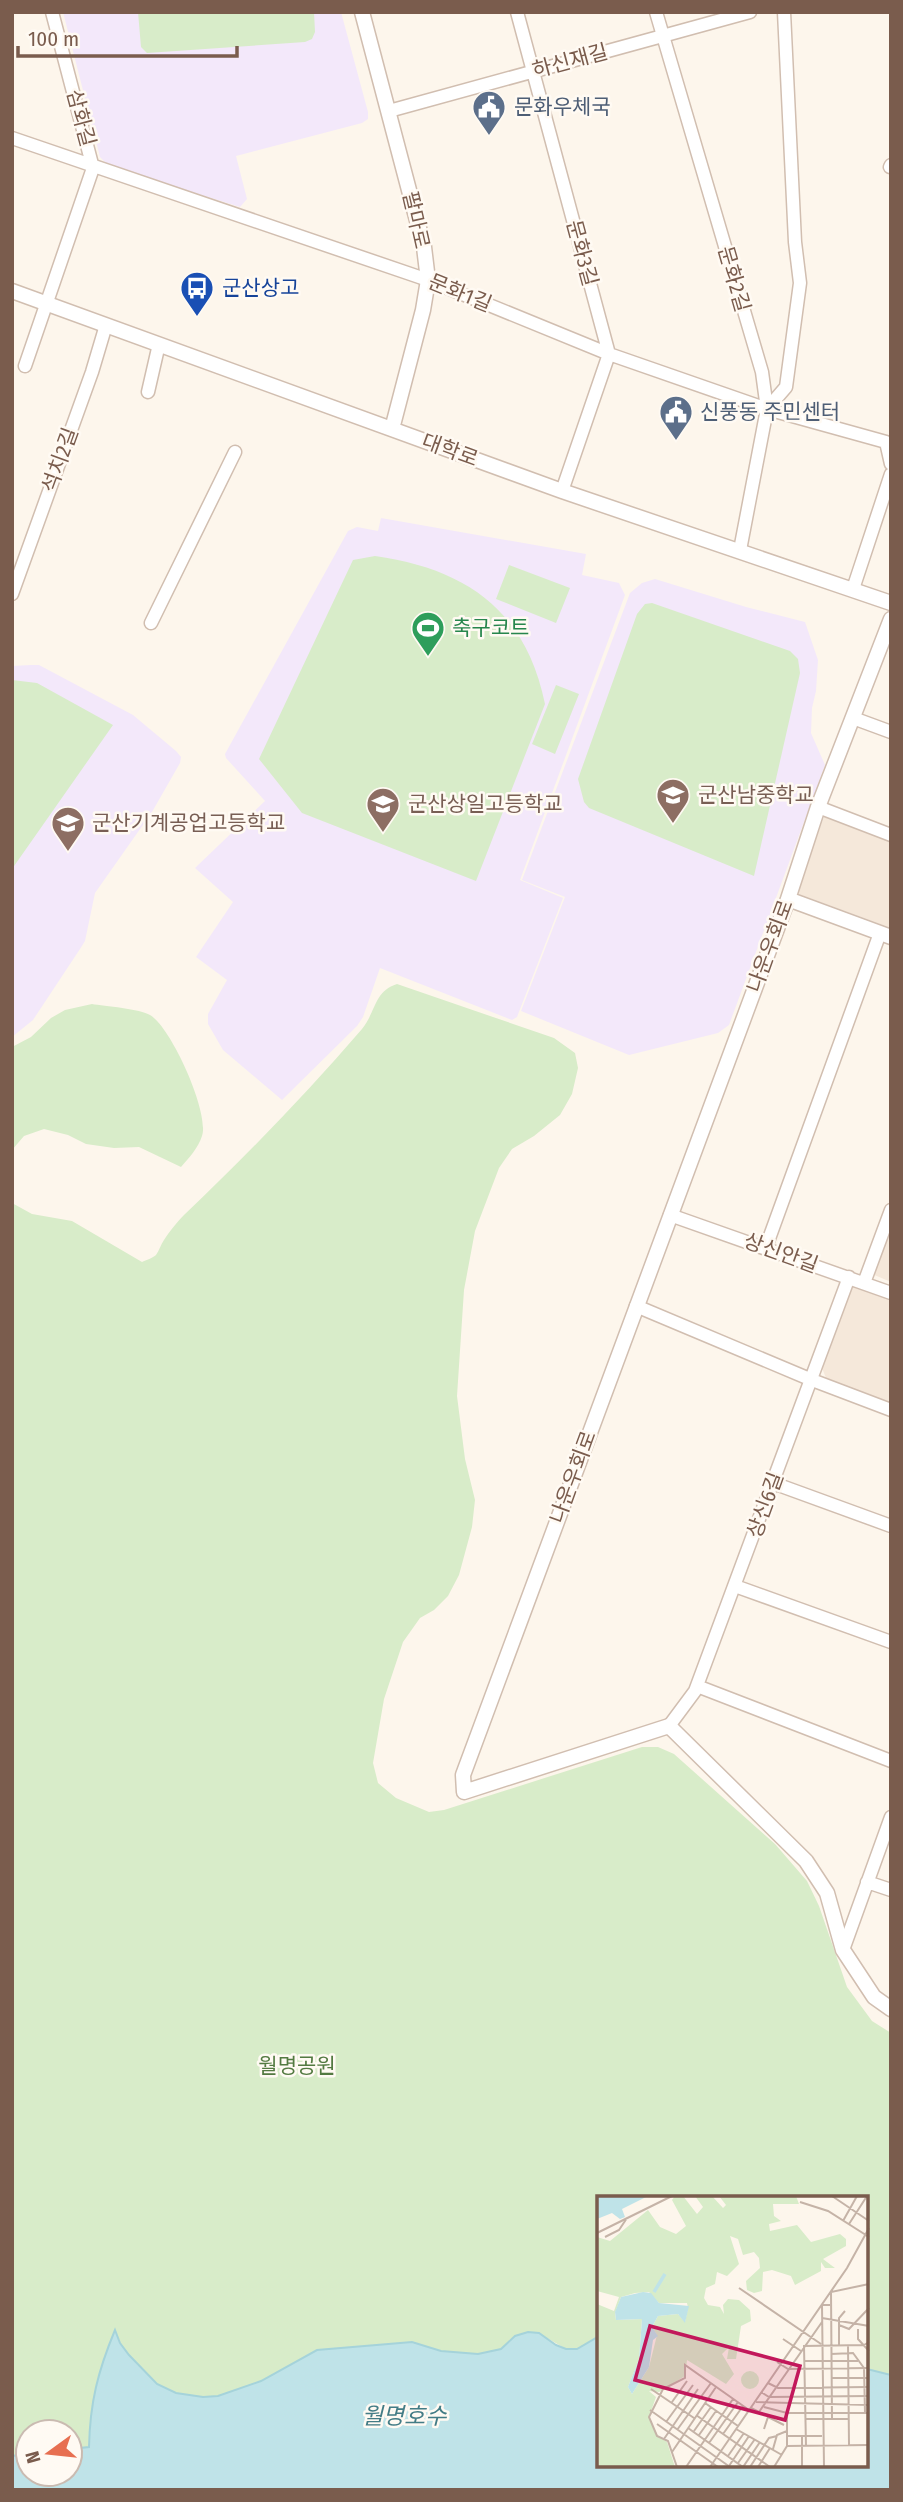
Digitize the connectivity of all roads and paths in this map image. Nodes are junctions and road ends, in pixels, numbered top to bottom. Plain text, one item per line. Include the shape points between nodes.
1 (52, 12) edge
2 (362, 12) edge
3 (517, 12) edge
4 (656, 12) edge
5 (750, 12) edge
6 (784, 12) edge
7 (663, 36) junction
8 (532, 71) junction
9 (389, 111) junction
10 (12, 138) edge
11 (93, 167) junction
12 (428, 280) junction
13 (12, 291) edge
14 (47, 303) junction
15 (106, 325) junction
16 (159, 344) junction
17 (609, 354) junction
18 (25, 366) dead end
19 (148, 392) dead end
20 (767, 409) junction
21 (392, 429) junction
22 (234, 452) dead end
23 (891, 464) edge
24 (891, 474) edge
25 (562, 491) junction
26 (740, 550) junction
27 (853, 589) junction
28 (12, 594) edge
29 (891, 603) edge
30 (891, 619) edge
31 (150, 623) dead end
32 (853, 718) junction
33 (891, 732) edge
34 (818, 807) junction
35 (891, 835) edge
36 (788, 899) junction
37 (885, 935) edge
38 (891, 1210) edge
39 (670, 1215) junction
40 (766, 1247) junction
41 (849, 1278) junction
42 (864, 1283) junction
43 (891, 1293) edge
44 (636, 1306) junction
45 (812, 1380) junction
46 (891, 1410) edge
47 (773, 1483) junction
48 (891, 1526) edge
49 (735, 1586) junction
50 (891, 1642) edge
51 (697, 1686) junction
52 (669, 1726) junction
53 (891, 1761) edge
54 (891, 1817) edge
55 (867, 1882) junction
56 (891, 1890) edge
57 (843, 1950) junction
58 (891, 2008) edge

1 - 11 street, 삼화길
2 - 9 street, 팔마로
3 - 8 street, 문화3길
4 - 7 street, 문화2길
5 - 7 street, 하신재길
6 - 20 street via 800,283 786,387
7 - 8 street, 하신재길
7 - 20 street, 문화2길 via 762,372
8 - 9 street, 하신재길
8 - 17 street, 문화3길
9 - 12 street, 팔마로 via 424,247
10 - 11 street, 문화1길
11 - 12 street, 문화1길
11 - 14 street, 삼화길
12 - 17 street, 문화1길
12 - 21 street, 팔마로
13 - 14 street, 대학로
14 - 15 street, 대학로
14 - 18 street, 삼화길
15 - 16 street, 대학로
15 - 28 street, 석치2길
16 - 19 street
16 - 21 street, 대학로
17 - 20 street, 문화1길
17 - 25 street
20 - 23 street, 문화1길 via 886,442
20 - 26 street, 문화2길
21 - 25 street, 대학로
22 - 31 street
24 - 27 street
25 - 26 street, 대학로
26 - 27 street, 대학로
27 - 29 street, 대학로
30 - 32 street, 나운우회로
32 - 33 street
32 - 34 street, 나운우회로
34 - 35 street
34 - 36 street, 나운우회로
36 - 37 street
36 - 39 street, 나운우회로
37 - 40 street
38 - 42 street
39 - 40 street, 상신안길
39 - 44 street, 나운우회로
40 - 41 street, 상신안길
41 - 42 street, 상신안길
41 - 45 street, 상신6길
42 - 43 street, 상신안길
44 - 45 street
44 - 52 street, 나운우회로 via 463,1774 464,1792
45 - 46 street
45 - 47 street, 상신6길
47 - 48 street
47 - 49 street, 상신6길
49 - 50 street
49 - 51 street, 상신6길
51 - 52 street, 상신6길
51 - 53 street
52 - 57 street via 806,1861 827,1893
54 - 55 street
55 - 56 street
55 - 57 street
57 - 58 street via 874,1997

